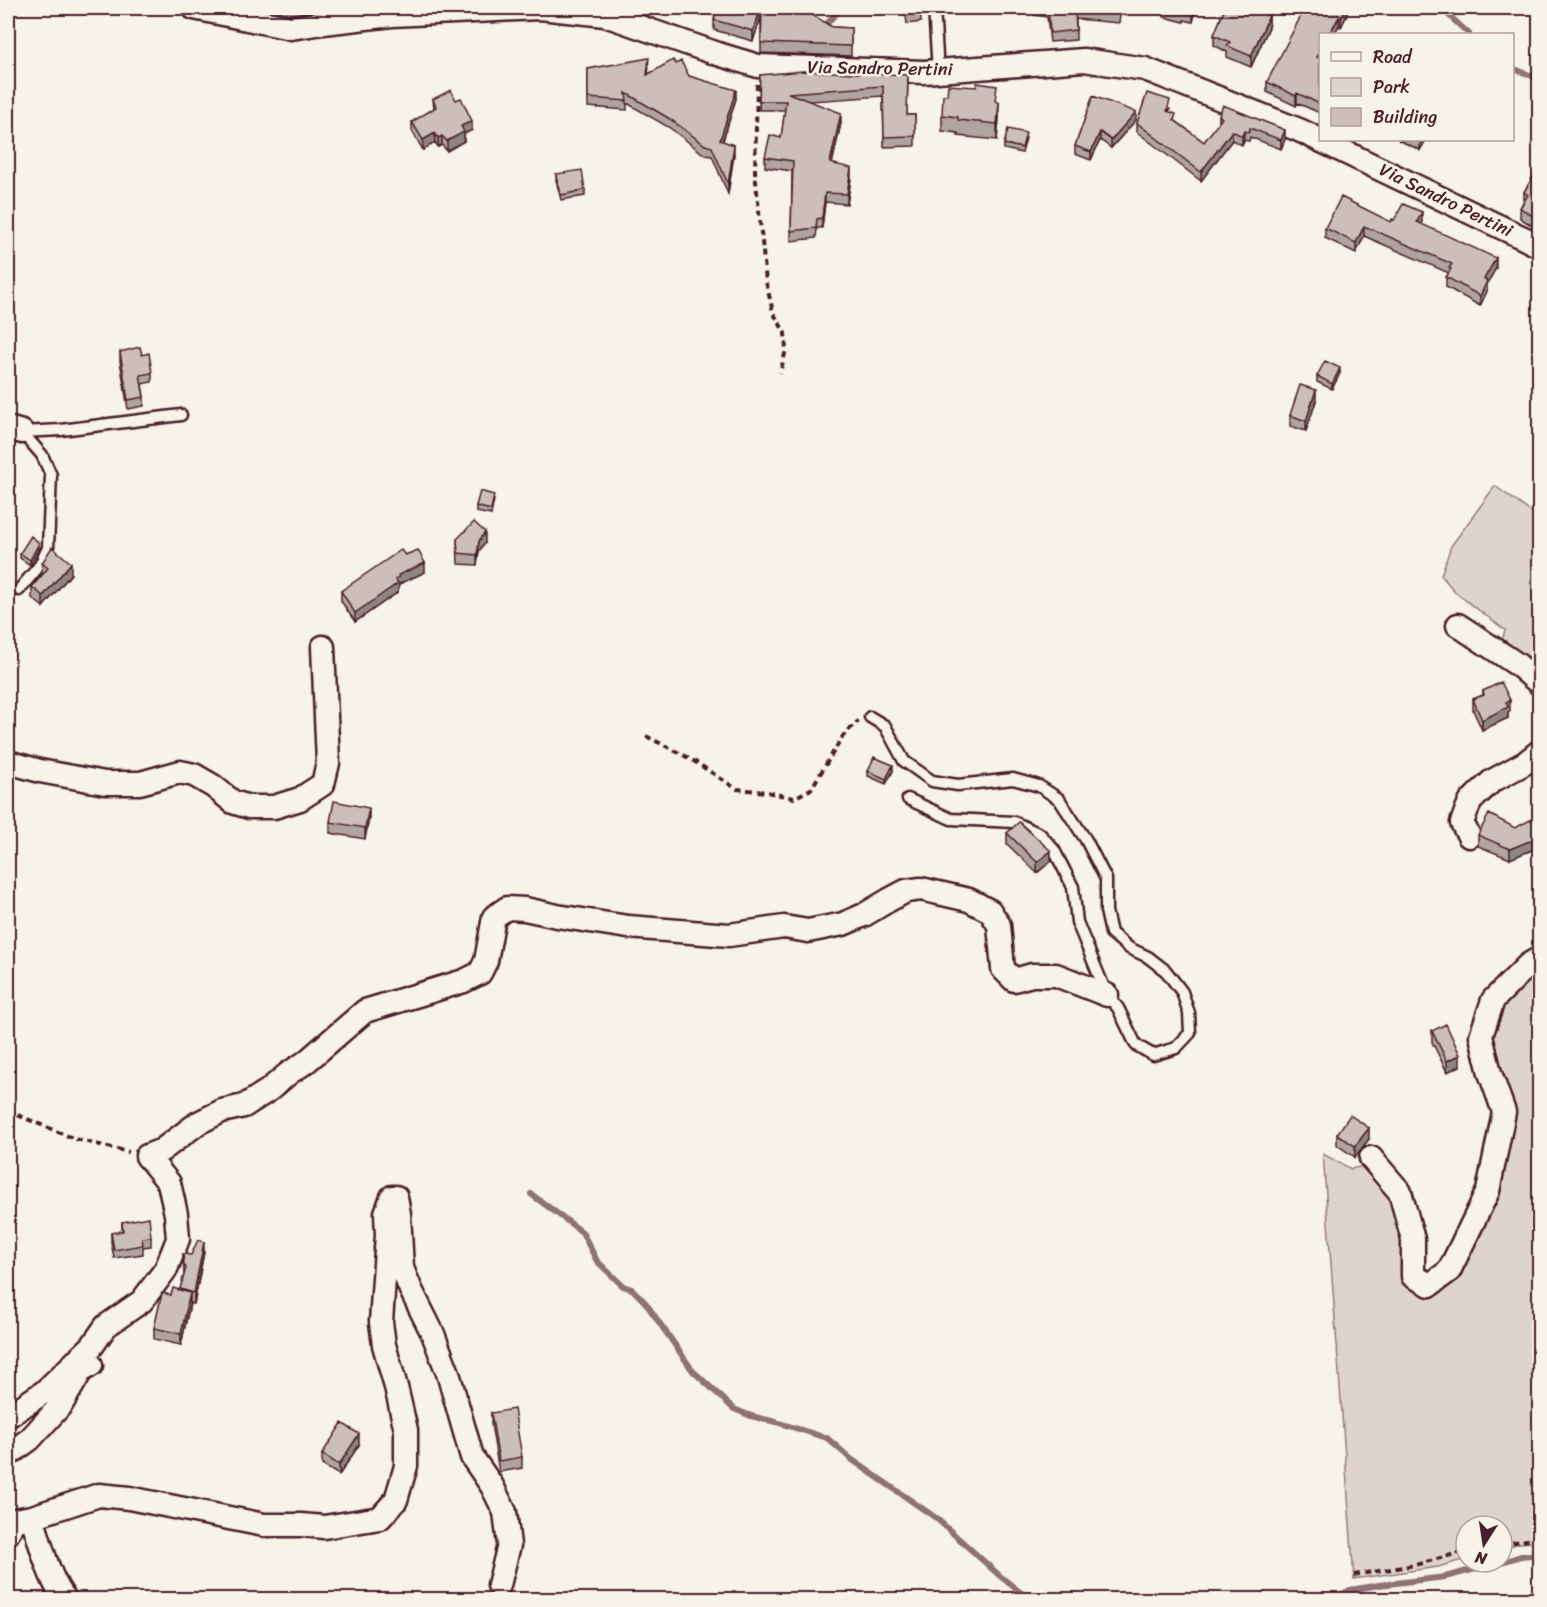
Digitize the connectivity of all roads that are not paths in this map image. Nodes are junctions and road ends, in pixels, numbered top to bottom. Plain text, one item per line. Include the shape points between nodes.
1 (194, 8) edge
2 (540, 8) edge
3 (934, 8) edge
4 (938, 71) junction
5 (1319, 140) edge
6 (1322, 141) edge
7 (1539, 246) edge
8 (181, 415) dead end
9 (15, 430) edge
10 (19, 590) dead end
11 (1458, 625) dead end
12 (323, 646) dead end
13 (1539, 684) edge
14 (870, 717) road end
15 (1539, 751) edge
16 (8, 762) edge
17 (908, 798) dead end
18 (1469, 836) dead end
19 (1539, 958) edge
20 (1107, 995) junction
21 (1371, 1158) dead end
22 (106, 1326) junction
23 (8, 1416) edge
24 (8, 1455) edge
25 (32, 1517) junction
26 (8, 1533) edge
27 (499, 1585) dead end
28 (66, 1599) edge

1 - 2 street, Via Sandro Pertini via 291,28 392,15
2 - 4 street, Via Sandro Pertini via 605,15 758,66
3 - 4 lane
4 - 5 street, Via Sandro Pertini via 1083,60 1144,69
6 - 7 street, Via Sandro Pertini
8 - 9 lane via 61,430
9 - 10 lane via 42,455 51,475 48,548 40,565
11 - 13 street
12 - 16 street via 328,763 323,784 300,799 274,807 249,807 232,802 194,775 180,772 140,783 105,783
14 - 20 lane via 885,726 904,761 932,780 958,785 1013,779 1039,786 1059,799 1106,879 1111,933 1166,971 1182,992 1190,1033 1176,1048 1153,1055 1136,1045
15 - 18 street via 1492,781 1472,801 1462,823
17 - 20 lane via 951,819 1014,822 1040,834 1054,850 1074,887 1077,922
19 - 21 street via 1493,1000 1481,1036 1504,1112 1488,1191 1449,1271 1430,1284 1413,1276 1413,1239 1400,1192
20 - 22 street via 1056,975 1014,980 1003,969 999,925 990,911 969,900 921,889 906,891 843,924 808,931 784,927 729,935 628,927 507,908 494,917 480,973 365,1011 269,1090 244,1106 198,1123 162,1150 147,1156 168,1183 177,1214 178,1239 166,1269 142,1301
22 - 23 street via 92,1346 44,1392
22 - 24 street via 101,1358 81,1371 61,1405 30,1439
25 - 26 street via 14,1520
25 - 27 street via 99,1496 129,1498 264,1525 324,1527 380,1518 396,1500 406,1466 406,1430 381,1322 386,1213 388,1203 396,1197 402,1268 448,1373 472,1457 505,1512 509,1545
25 - 28 street via 47,1564

